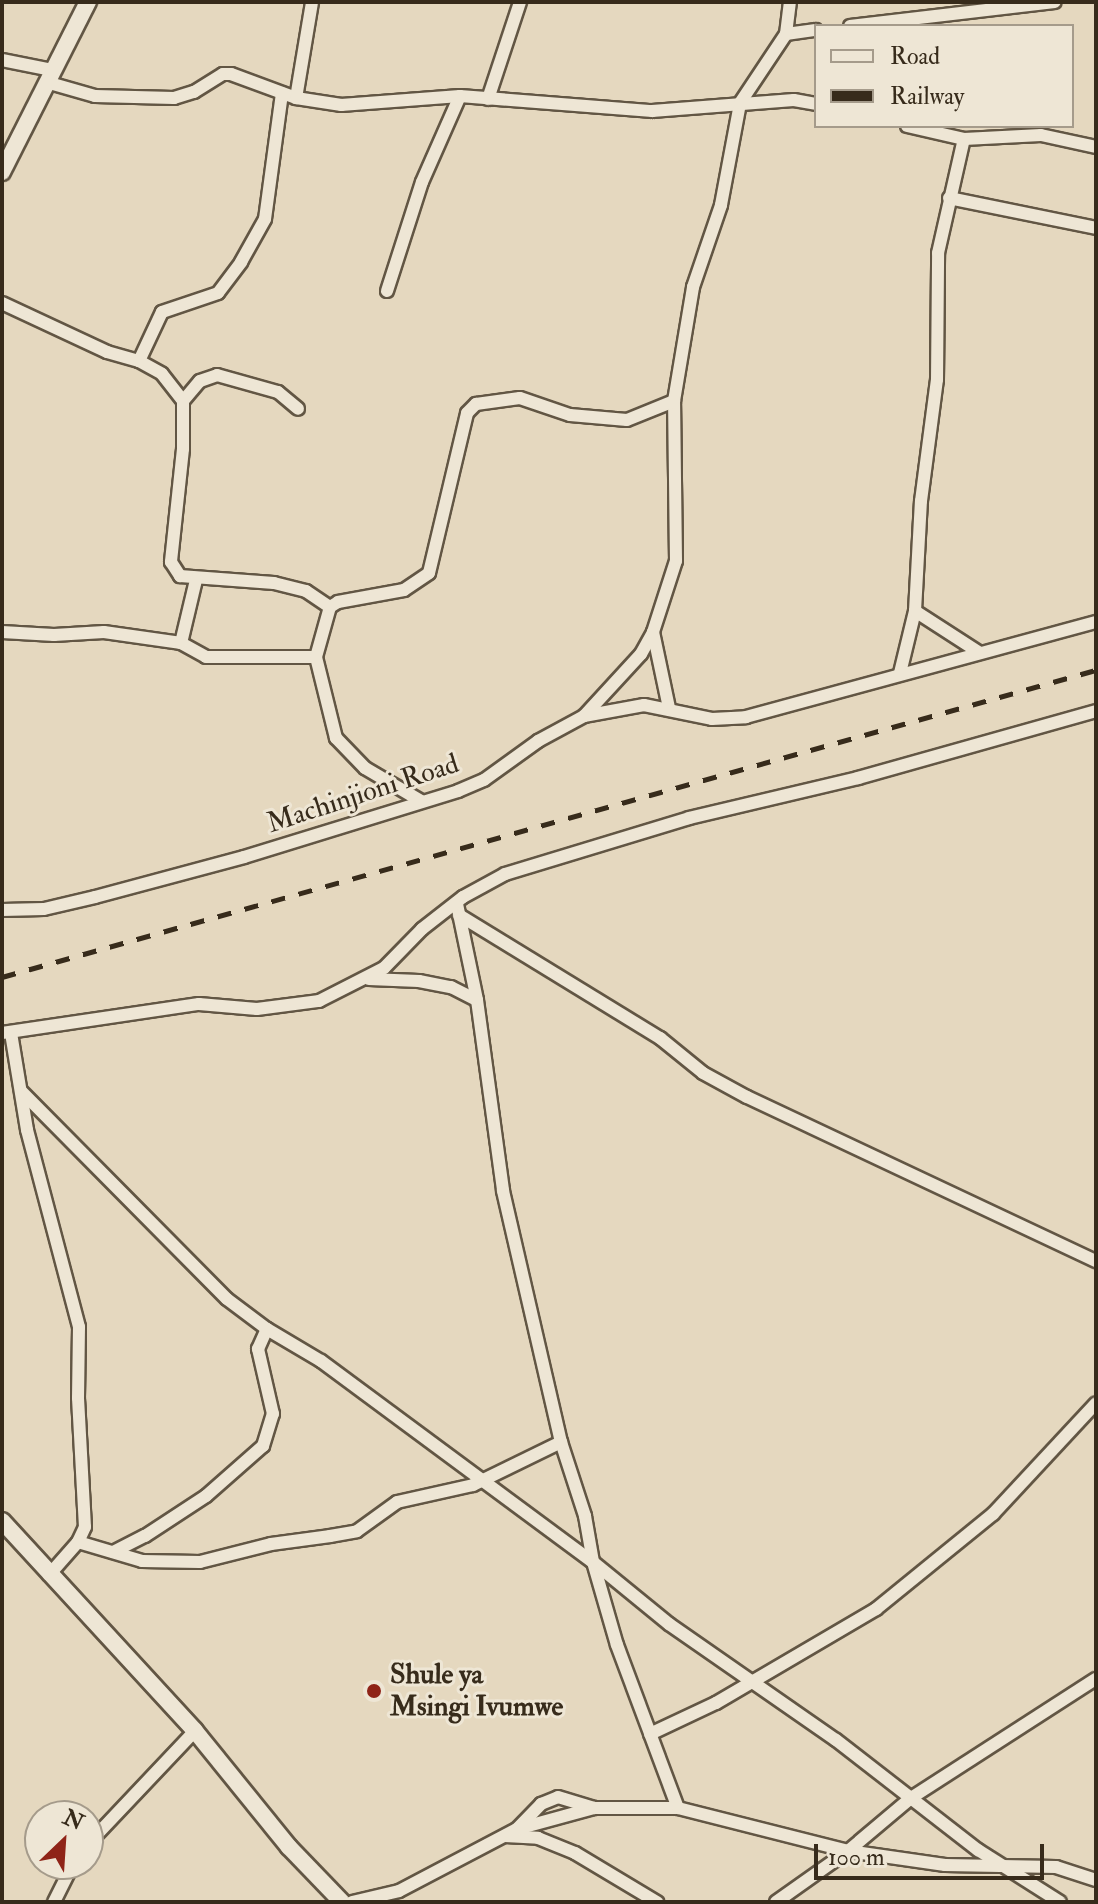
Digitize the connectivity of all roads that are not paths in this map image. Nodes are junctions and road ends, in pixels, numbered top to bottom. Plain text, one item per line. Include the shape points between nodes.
1 (88, 2) edge
2 (312, 2) edge
3 (520, 2) edge
4 (790, 2) edge
5 (1055, 2) edge
6 (867, 24) edge
7 (814, 30) edge
8 (786, 34) junction
9 (2, 60) edge
10 (49, 76) junction
11 (282, 93) junction
12 (460, 96) junction
13 (296, 98) junction
14 (488, 99) junction
15 (740, 103) junction
16 (814, 104) edge
17 (916, 128) edge
18 (964, 139) junction
19 (10, 142) edge
20 (1096, 147) edge
21 (2, 172) edge
22 (949, 198) junction
23 (1096, 228) edge
24 (387, 291) dead end
25 (2, 303) edge
26 (139, 361) junction
27 (183, 401) junction
28 (674, 401) junction
29 (298, 409) dead end
30 (196, 580) junction
31 (330, 607) junction
32 (915, 611) junction
33 (1096, 622) edge
34 (2, 632) edge
35 (653, 632) junction
36 (181, 643) junction
37 (980, 653) junction
38 (316, 657) junction
39 (900, 673) junction
40 (669, 708) junction
41 (1096, 711) edge
42 (584, 716) junction
43 (421, 801) junction
44 (2, 910) edge
45 (458, 910) junction
46 (369, 979) junction
47 (477, 1000) junction
48 (7, 1033) edge
49 (22, 1092) junction
50 (1096, 1261) edge
51 (267, 1329) junction
52 (1096, 1403) edge
53 (561, 1442) junction
54 (482, 1480) junction
55 (2, 1521) edge
56 (78, 1542) junction
57 (113, 1552) junction
58 (593, 1562) junction
59 (49, 1575) junction
60 (753, 1679) junction
61 (1096, 1679) edge
62 (195, 1731) junction
63 (650, 1734) junction
64 (911, 1798) junction
65 (678, 1808) junction
66 (104, 1827) edge
67 (504, 1836) junction
68 (848, 1851) junction
69 (1003, 1867) junction
70 (65, 1880) edge
71 (1096, 1880) edge
72 (340, 1900) edge
73 (54, 1902) edge
74 (657, 1902) edge
75 (776, 1902) edge
76 (1060, 1902) edge

1 - 10 street
2 - 13 street
3 - 14 street
4 - 8 street
5 - 6 street
7 - 8 street
8 - 15 street
9 - 10 street
10 - 11 street via 95,96 174,98 223,74
10 - 19 street
11 - 13 street
11 - 26 street via 265,219 218,293 162,312
12 - 13 street via 341,105
12 - 14 street
12 - 24 street via 422,182
14 - 15 street via 652,111
15 - 16 street
15 - 28 street via 721,205 693,287
17 - 18 street
18 - 20 street via 1041,135
18 - 22 street
19 - 21 street
22 - 23 street
22 - 32 street via 938,253 937,380 921,501
25 - 26 street via 107,352
26 - 27 street via 162,374
27 - 29 street via 200,381 217,375 278,392
27 - 30 street via 171,562 180,576
28 - 31 street via 627,420 570,415 520,398 476,404 467,413 429,573 404,590
28 - 35 street via 678,553
30 - 31 street via 290,586
30 - 36 street
31 - 38 street
32 - 37 street
32 - 39 street
33 - 37 street, Machinjioni Road
34 - 36 street via 104,632
35 - 40 street
35 - 42 street via 630,667
36 - 38 street via 206,657
37 - 39 street, Machinjioni Road
38 - 43 street via 336,738 365,768
39 - 40 street, Machinjioni Road via 746,717 712,719
40 - 42 street, Machinjioni Road via 644,705
41 - 45 street via 590,847 490,879
42 - 43 street, Machinjioni Road via 484,780
43 - 44 street, Machinjioni Road via 95,897 44,909
45 - 46 street via 422,929
45 - 47 street
45 - 50 street via 660,1038 703,1073
46 - 47 street via 451,987
46 - 48 street via 338,995 297,1005 250,1009 199,1004
47 - 53 street via 503,1191
48 - 49 street
49 - 51 street via 227,1299
49 - 56 street via 27,1130 79,1327 85,1527
51 - 54 street via 298,1345
51 - 57 street via 258,1349 273,1414 263,1446 206,1496
52 - 60 street via 993,1514 887,1600
53 - 54 street
53 - 58 street via 585,1516
54 - 57 street via 397,1502 357,1531 200,1562 142,1561
54 - 58 street
55 - 59 street
56 - 57 street
56 - 59 street
58 - 60 street via 669,1624
58 - 63 street
59 - 62 street
60 - 63 street
60 - 64 street
61 - 64 street
62 - 66 street
62 - 72 street via 289,1847
63 - 65 street
64 - 68 street
64 - 69 street
65 - 67 street via 594,1808
65 - 68 street
67 - 72 street via 399,1891
67 - 74 street via 538,1838 575,1853
68 - 69 street
68 - 75 street
69 - 71 street via 1056,1867
69 - 76 street
70 - 73 street

